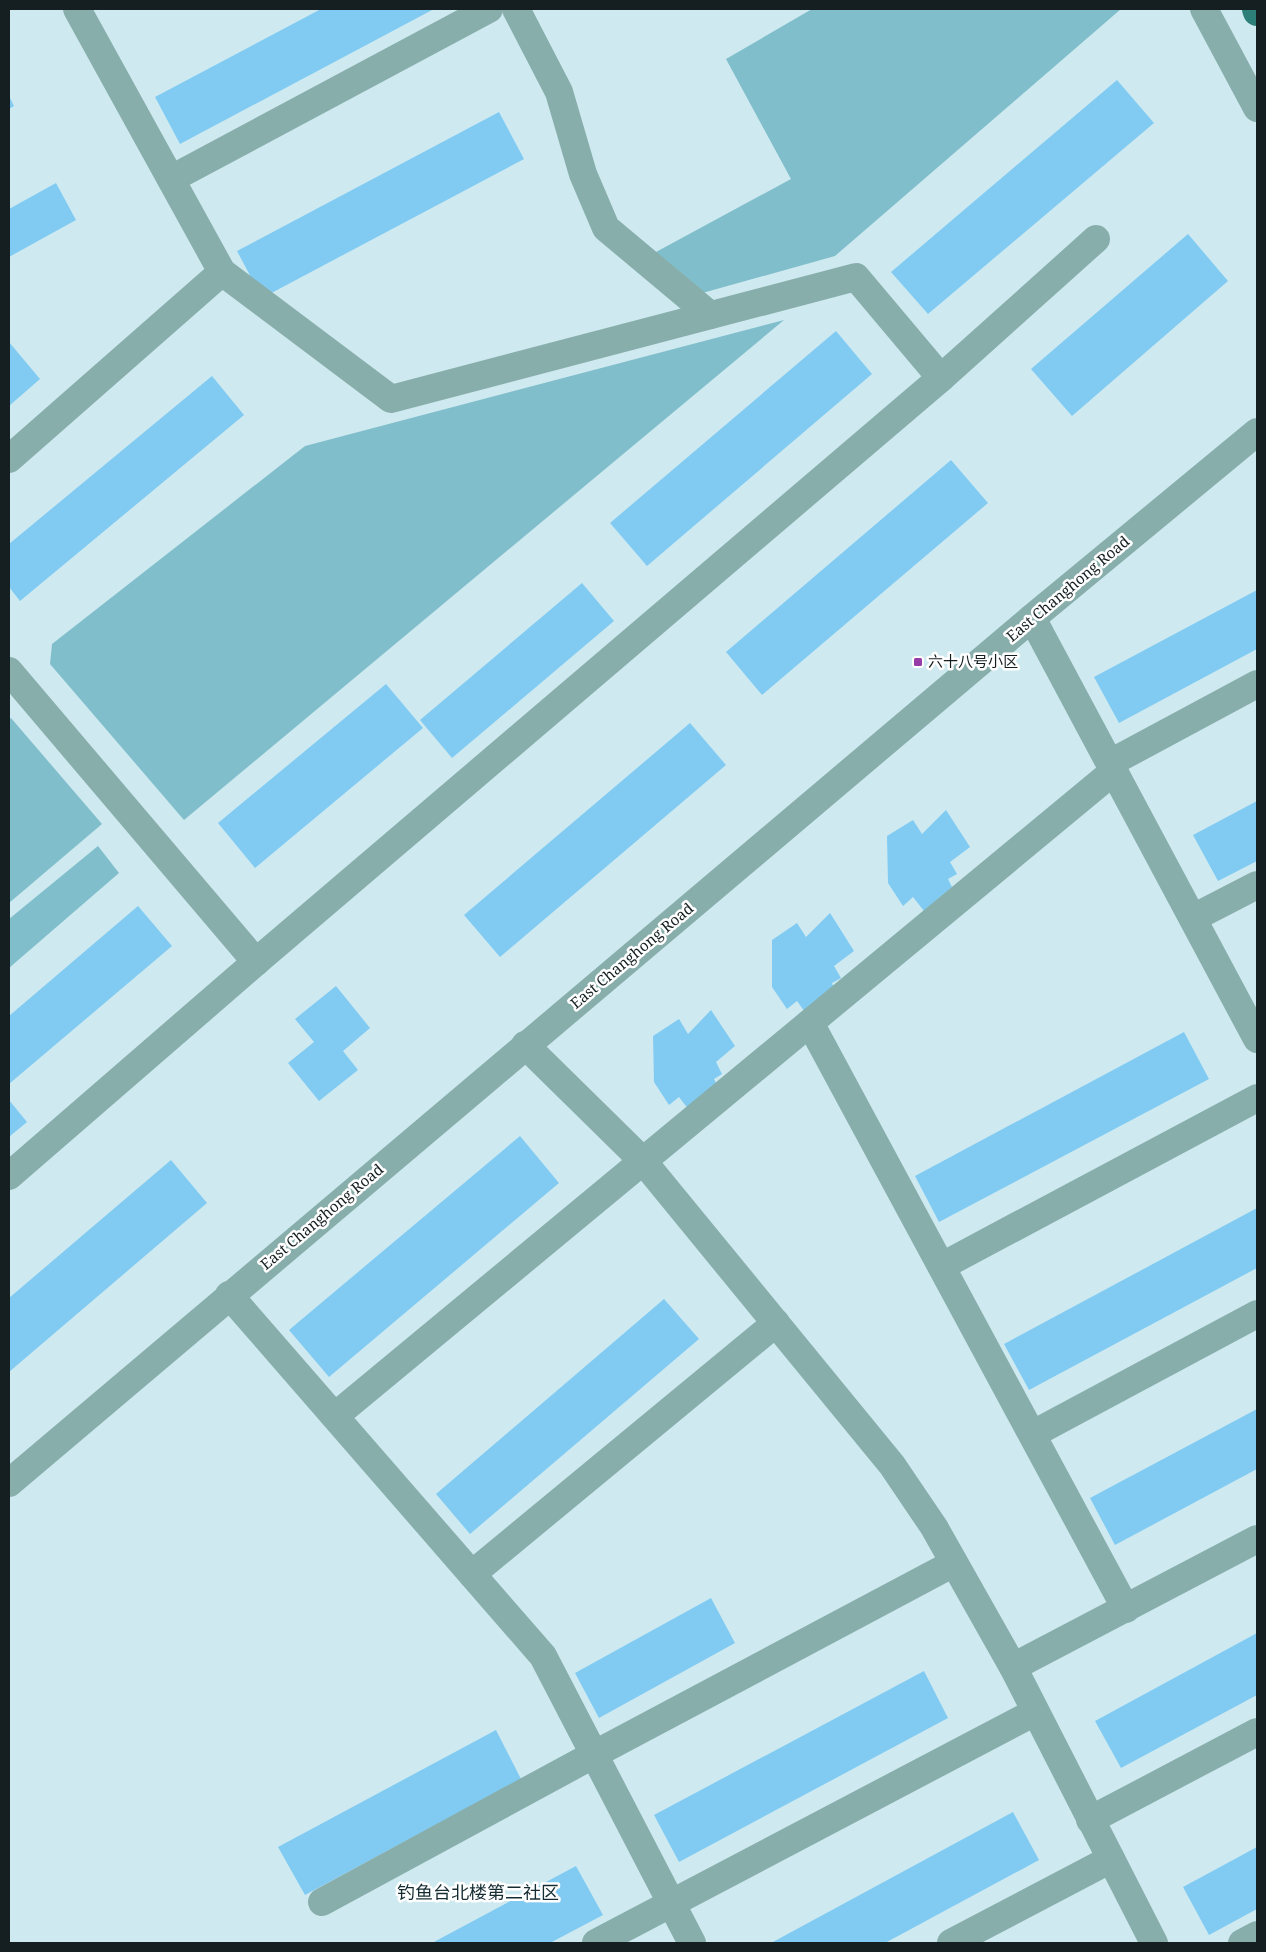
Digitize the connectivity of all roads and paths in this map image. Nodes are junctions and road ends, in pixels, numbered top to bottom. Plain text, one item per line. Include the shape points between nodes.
1 (489, 9) edge
2 (516, 9) edge
3 (1204, 9) edge
4 (88, 12) edge
5 (1257, 108) edge
6 (171, 178) junction
7 (1096, 239) dead end
8 (222, 272) junction
9 (710, 315) junction
10 (941, 378) junction
11 (1257, 432) edge
12 (9, 459) edge
13 (1032, 618) junction
14 (9, 671) edge
15 (1257, 684) edge
16 (1112, 767) junction
17 (1257, 885) edge
18 (1192, 918) junction
19 (256, 962) junction
20 (810, 1022) junction
21 (1257, 1039) edge
22 (525, 1045) junction
23 (1257, 1098) edge
24 (643, 1161) junction
25 (9, 1176) edge
26 (942, 1266) junction
27 (229, 1295) junction
28 (1257, 1314) edge
29 (776, 1323) junction
30 (335, 1416) junction
31 (1033, 1434) junction
32 (9, 1483) edge
33 (1257, 1539) edge
34 (954, 1563) junction
35 (472, 1574) junction
36 (1126, 1609) junction
37 (1012, 1667) junction
38 (1036, 1712) junction
39 (1257, 1732) edge
40 (593, 1755) junction
41 (1090, 1820) junction
42 (1111, 1859) junction
43 (322, 1902) dead end
44 (671, 1903) junction
45 (1257, 1935) edge
46 (596, 1943) edge
47 (692, 1943) edge
48 (950, 1943) edge
49 (1154, 1943) edge
50 (1242, 1943) edge

1 - 6 street
2 - 9 street via 559,92 583,174 606,228
3 - 5 street
4 - 6 street
6 - 8 street
7 - 10 street
8 - 9 street via 391,399
8 - 12 street
9 - 10 street via 856,277
10 - 19 street
11 - 13 street, East Changhong Road
13 - 16 street
13 - 22 street, East Changhong Road
14 - 19 street
15 - 16 street
16 - 18 street
16 - 20 street
17 - 18 street
18 - 21 street
19 - 25 street
20 - 24 street
20 - 26 street
22 - 24 street
22 - 27 street, East Changhong Road
23 - 26 street
24 - 29 street
24 - 30 street
26 - 31 street
27 - 30 street
27 - 32 street, East Changhong Road
28 - 31 street
29 - 34 street via 892,1465
29 - 35 street
30 - 35 street
31 - 36 street
33 - 36 street
34 - 37 street
34 - 40 street
35 - 40 street via 543,1656
36 - 37 street
37 - 38 street
38 - 41 street
38 - 44 street
39 - 41 street
40 - 43 street
40 - 44 street
41 - 42 street
42 - 48 street
42 - 49 street
44 - 46 street
44 - 47 street
45 - 50 street

